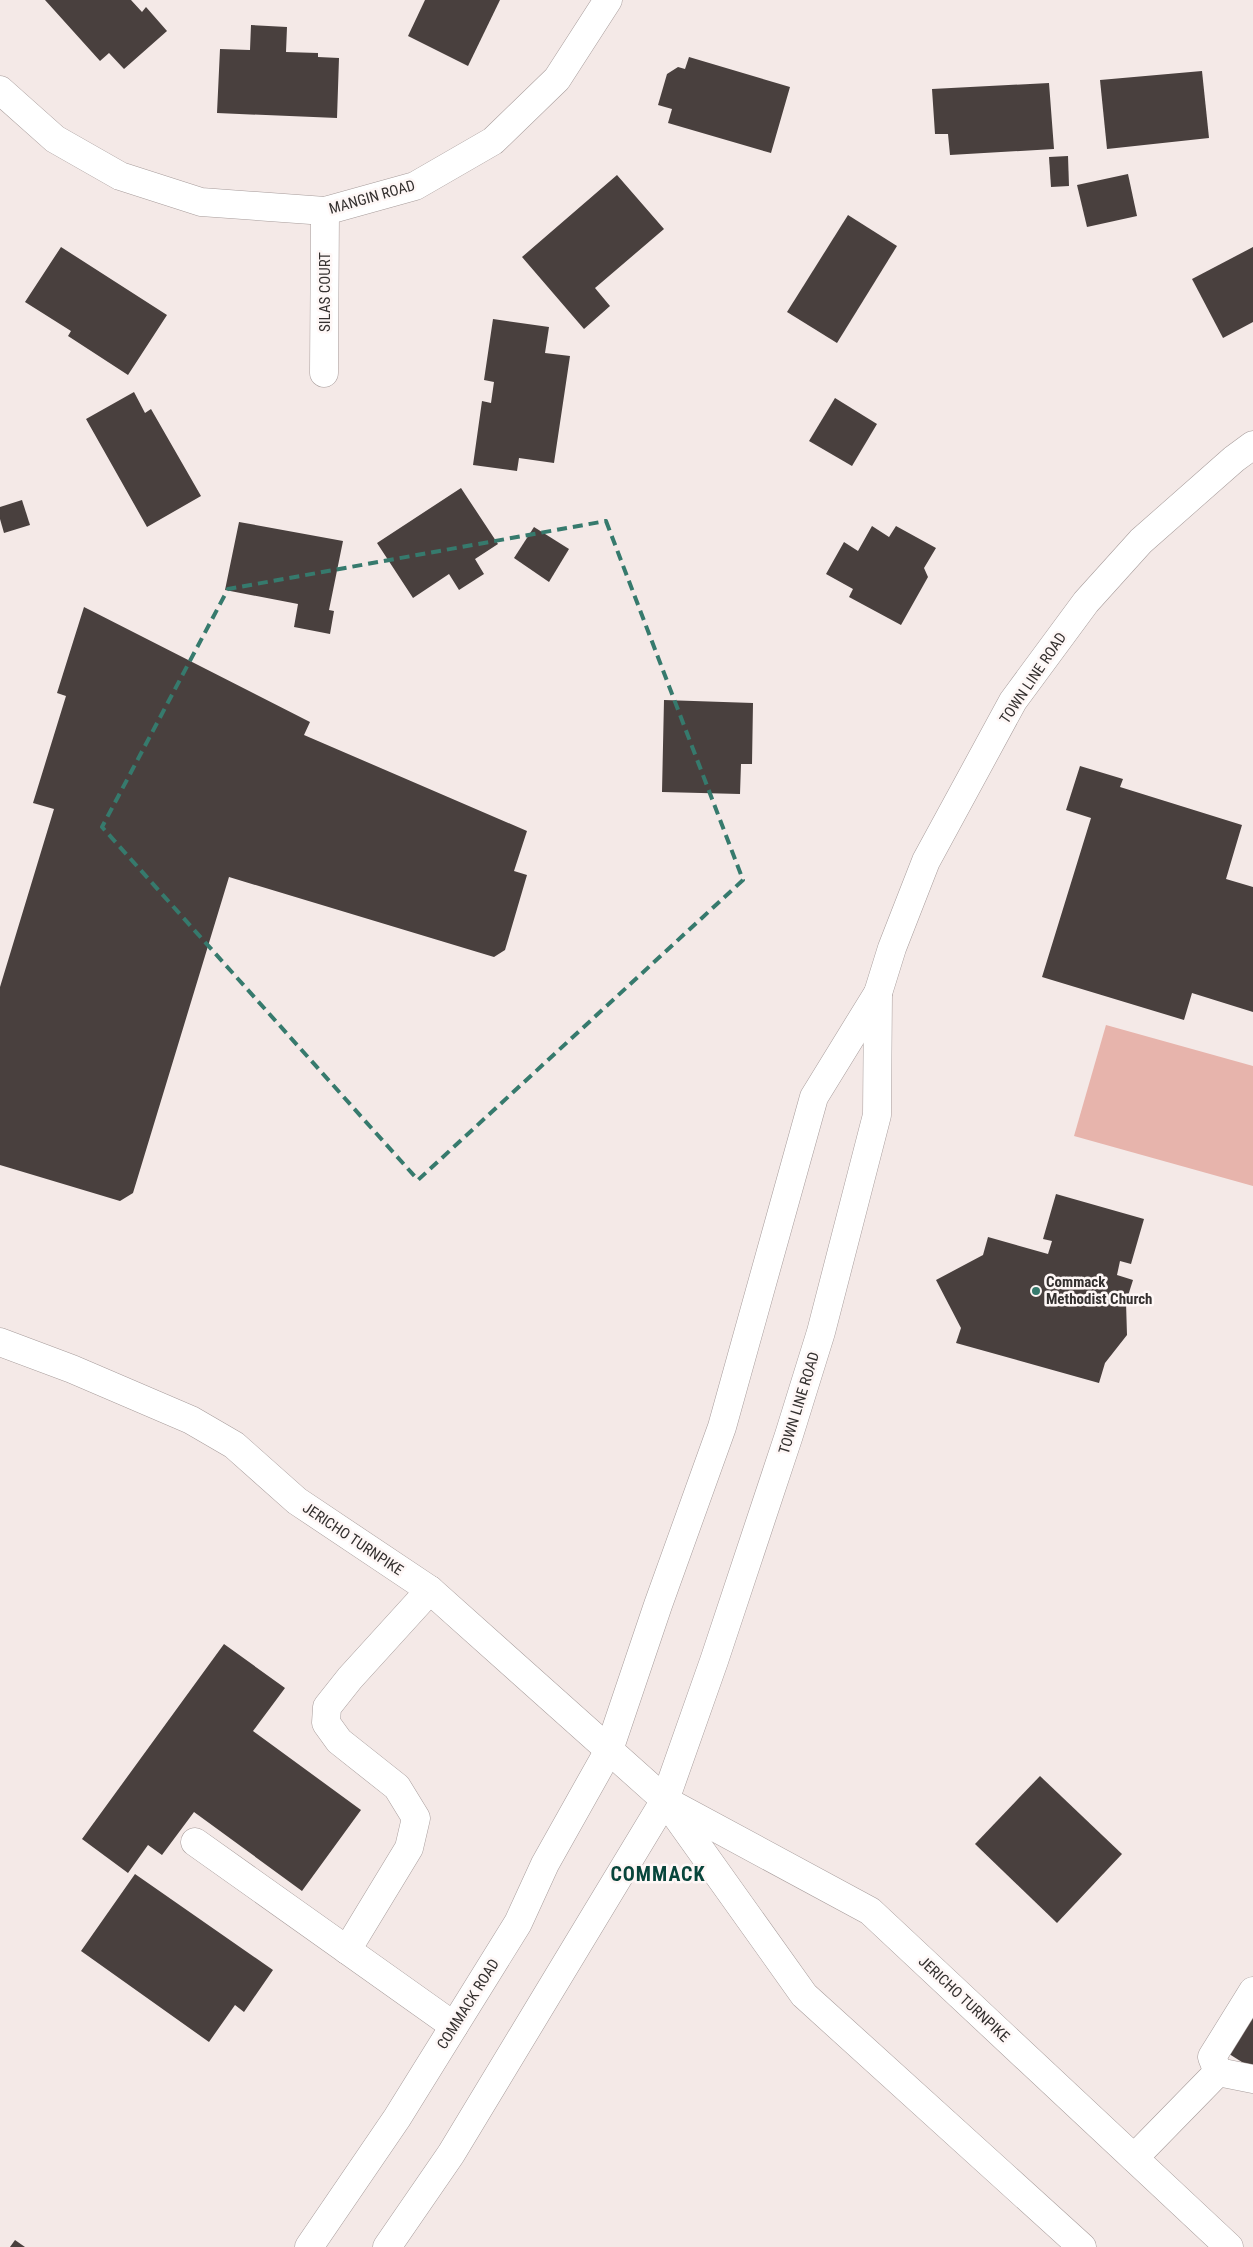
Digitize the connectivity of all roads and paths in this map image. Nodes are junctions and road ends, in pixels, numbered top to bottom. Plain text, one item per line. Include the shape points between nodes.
1 (608, 0) edge
2 (0, 90) edge
3 (325, 211) junction
4 (324, 373) dead end
5 (1253, 445) edge
6 (878, 994) junction
7 (0, 1342) edge
8 (430, 1590) junction
9 (609, 1750) junction
10 (665, 1800) junction
11 (195, 1842) dead end
12 (347, 1950) junction
13 (1253, 1991) edge
14 (454, 2026) junction
15 (1218, 2072) junction
16 (1253, 2079) edge
17 (1134, 2158) junction
18 (309, 2247) edge
19 (387, 2247) edge
20 (1082, 2247) edge
21 (1228, 2247) edge

1 - 3 main road, MANGIN ROAD via 557,78 493,142 415,186
2 - 3 main road, MANGIN ROAD via 55,139 120,176 201,202
3 - 4 main road, SILAS COURT
5 - 6 main road, TOWN LINE ROAD via 1141,541 1086,602 1013,701 926,861
6 - 9 main road, TOWN LINE ROAD via 814,1097 722,1428
6 - 10 main road, TOWN LINE ROAD via 877,1115 821,1332 790,1435
7 - 8 main road, JERICHO TURNPIKE via 72,1368 191,1420 234,1445 297,1501
8 - 9 main road, JERICHO TURNPIKE
8 - 12 main road via 327,1707 326,1723 339,1741 397,1787 416,1818 410,1848
9 - 10 main road, JERICHO TURNPIKE
9 - 14 main road, COMMACK ROAD via 545,1864 518,1923
10 - 17 main road, JERICHO TURNPIKE via 870,1911
10 - 19 main road via 451,2154
10 - 20 main road, JERICHO TURNPIKE via 804,1995
11 - 12 main road
12 - 14 main road
13 - 15 main road via 1212,2057
14 - 18 main road, COMMACK ROAD via 397,2118
15 - 16 main road
15 - 17 main road
17 - 21 main road, JERICHO TURNPIKE

